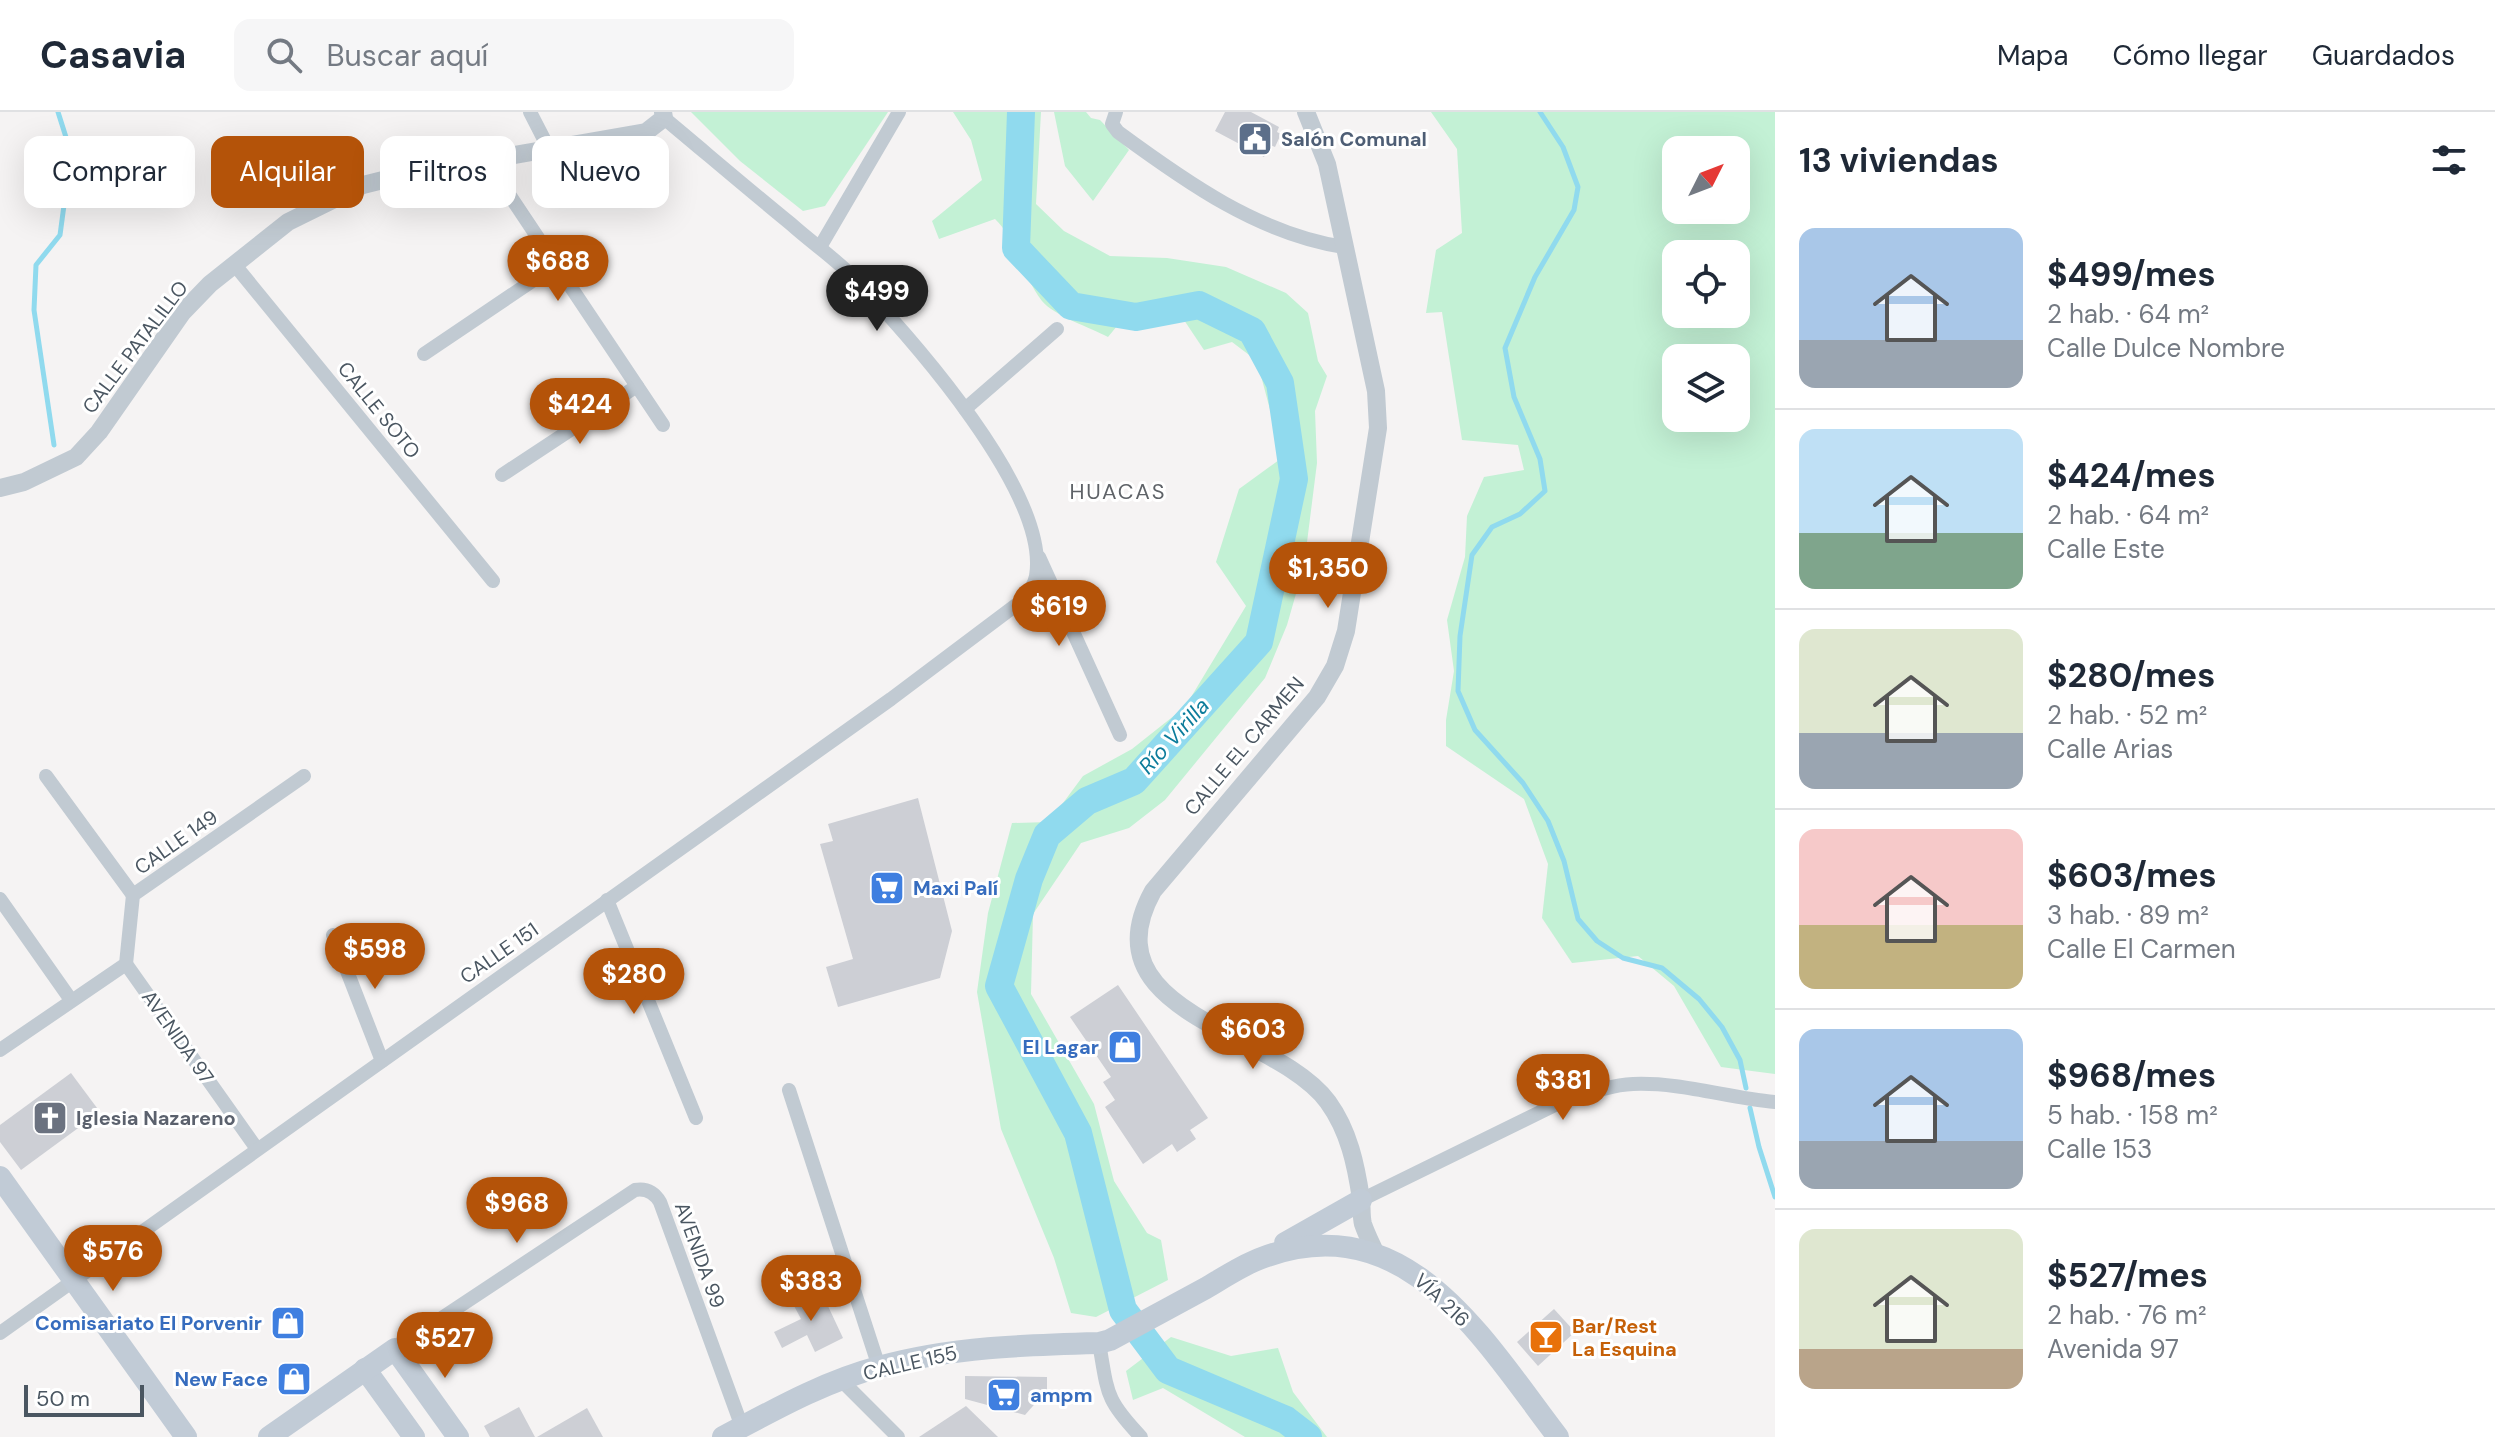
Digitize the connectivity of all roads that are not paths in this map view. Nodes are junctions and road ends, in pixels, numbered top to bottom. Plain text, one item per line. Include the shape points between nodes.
1 (530, 112) edge
2 (899, 112) edge
3 (1116, 112) edge
4 (1306, 112) edge
5 (664, 115) edge
6 (542, 136) edge
7 (623, 136) edge
8 (380, 181) edge
9 (516, 205) edge
10 (820, 247) junction
11 (1344, 247) junction
12 (234, 264) junction
13 (556, 265) junction
14 (1057, 329) dead end
15 (424, 354) dead end
16 (637, 386) junction
17 (965, 409) junction
18 (663, 425) dead end
19 (502, 475) dead end
20 (0, 488) edge
21 (1033, 545) junction
22 (493, 581) dead end
23 (1120, 735) dead end
24 (46, 776) dead end
25 (304, 776) dead end
26 (133, 895) junction
27 (0, 899) edge
28 (607, 900) junction
29 (333, 935) dead end
30 (126, 964) junction
31 (71, 1000) junction
32 (0, 1050) edge
33 (382, 1061) junction
34 (789, 1090) dead end
35 (1775, 1102) edge
36 (696, 1118) dead end
37 (257, 1149) junction
38 (0, 1177) edge
39 (1361, 1200) junction
40 (1375, 1252) junction
41 (1257, 1259) junction
42 (75, 1279) junction
43 (0, 1333) edge
44 (1104, 1342) junction
45 (395, 1349) junction
46 (879, 1367) junction
47 (365, 1369) junction
48 (841, 1380) junction
49 (732, 1432) edge
50 (186, 1437) edge
51 (269, 1437) edge
52 (414, 1437) edge
53 (458, 1437) edge
54 (898, 1437) edge
55 (1141, 1437) edge
56 (1558, 1437) edge

1 - 6 street
2 - 10 street
3 - 11 street via 1112,124 1118,132 1205,192 1310,242
4 - 11 street, CALLE EL CARMEN via 1327,164
5 - 7 street, CALLE PATALILLO via 646,132
5 - 10 street
8 - 12 street, CALLE PATALILLO via 288,222
9 - 13 street
10 - 17 street via 855,279
11 - 39 street, CALLE EL CARMEN via 1376,391 1378,428 1346,631 1335,666 1317,697 1153,891 1139,914 1137,941 1160,990 1181,1008 1275,1058 1328,1102 1352,1147
12 - 20 street, CALLE PATALILLO via 182,313 76,457
12 - 22 street, CALLE SOTO
13 - 15 street
13 - 16 street
14 - 17 street
16 - 18 street
16 - 19 street
17 - 21 street via 1025,510
21 - 23 street
21 - 28 street, CALLE 151 via 1036,576 1020,602
24 - 26 street
25 - 26 street, CALLE 149
26 - 30 street, CALLE 149
27 - 31 street
28 - 33 street, CALLE 151
28 - 36 street
29 - 33 street
30 - 31 street
30 - 37 street, AVENIDA 97
31 - 32 street
33 - 37 street, CALLE 151
34 - 46 street
35 - 39 street via 1632,1084 1591,1093 1561,1102
37 - 42 street, CALLE 151
38 - 42 main road
39 - 40 street, CALLE EL CARMEN
39 - 41 main road
40 - 41 main road, VÍA 216 via 1307,1245
40 - 56 main road, VÍA 216 via 1423,1277 1457,1309
41 - 44 main road, VÍA 216
42 - 43 street, CALLE 151
42 - 50 main road
44 - 46 main road, CALLE 155 via 985,1346
44 - 55 street via 1108,1397
45 - 47 main road
45 - 49 street, AVENIDA 99 via 635,1190 649,1191 660,1202
45 - 53 main road
46 - 48 main road, CALLE 155
47 - 51 main road
47 - 52 main road
48 - 49 main road, CALLE 155
48 - 54 street

